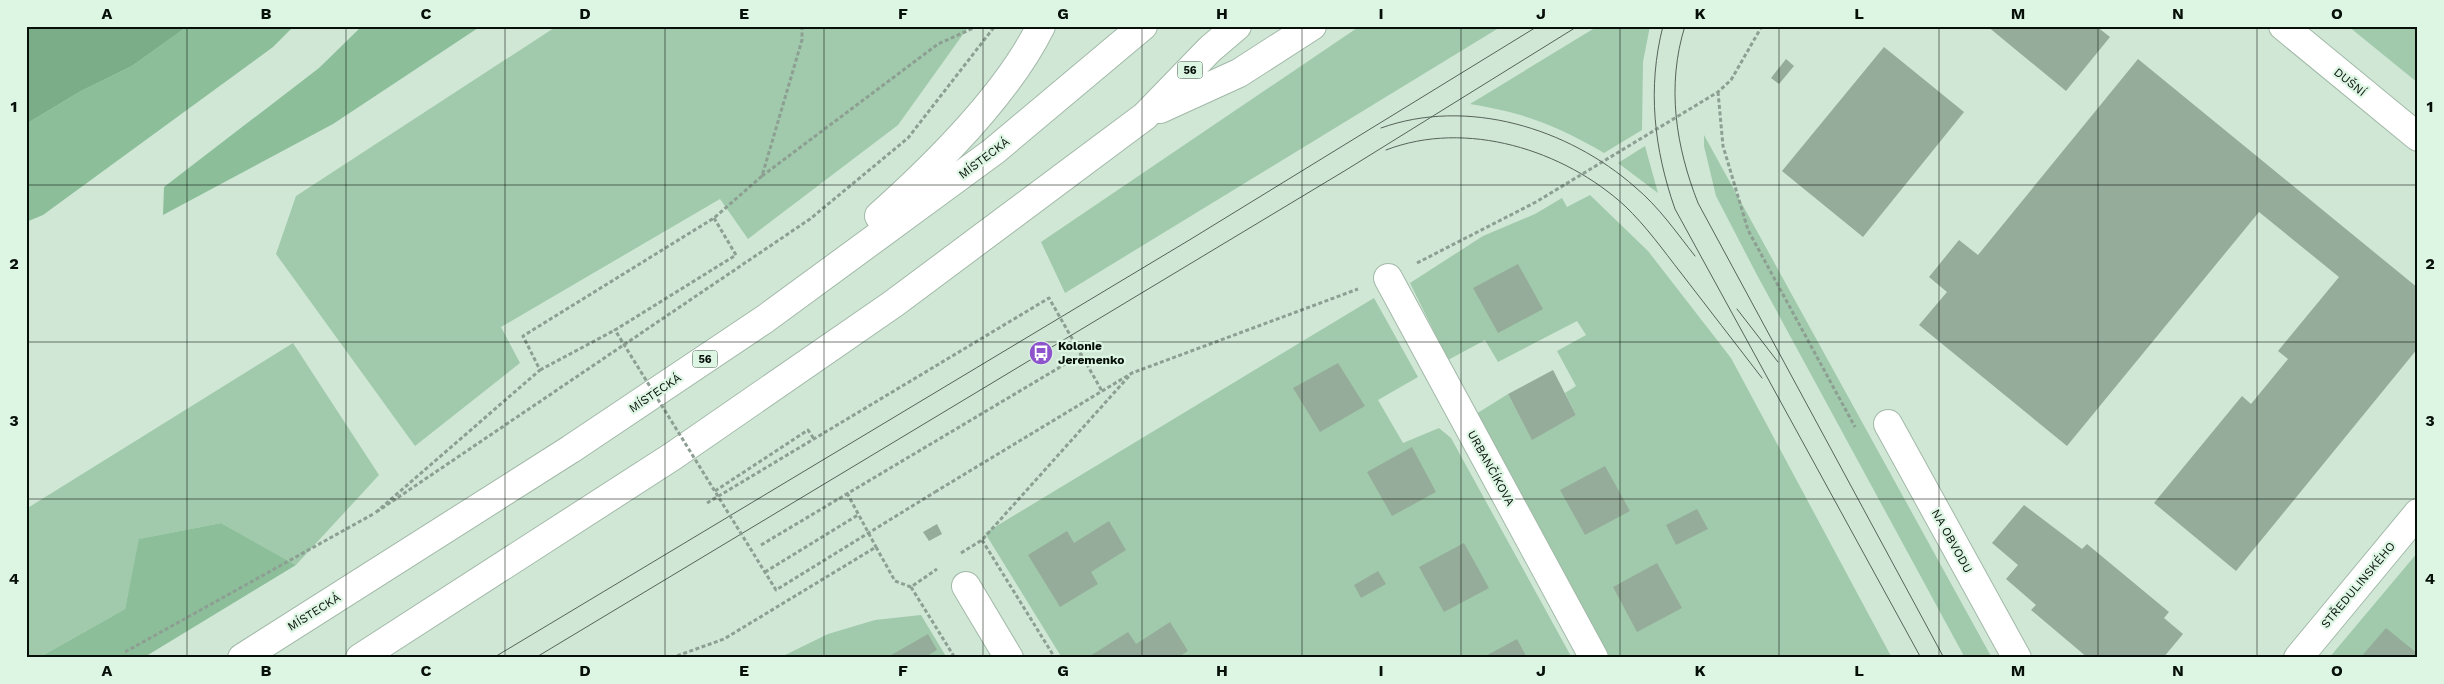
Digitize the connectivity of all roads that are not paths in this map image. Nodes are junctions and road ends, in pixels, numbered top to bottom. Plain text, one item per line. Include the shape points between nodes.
1 (1041, 26) edge
2 (1143, 26) edge
3 (1236, 26) edge
4 (1312, 26) edge
5 (2283, 26) edge
6 (1145, 116) junction
7 (2418, 137) edge
8 (1388, 278) road end
9 (765, 319) junction
10 (1888, 424) dead end
11 (2418, 513) edge
12 (966, 586) road end
13 (242, 658) edge
14 (360, 658) edge
15 (1009, 658) edge
16 (1594, 658) edge
17 (2017, 658) edge
18 (2298, 658) edge

1 - 9 main road via 1017,68 926,174
2 - 9 main road, MÍSTECKÁ / 56 via 994,151
3 - 6 main road, 56
4 - 6 main road via 1239,73
5 - 7 main road, DUŠNÍ
6 - 14 main road, 56 via 893,304 730,416
8 - 16 main road, URBANČÍKOVA
9 - 13 main road, MÍSTECKÁ / 56 via 571,449
10 - 17 main road, NA OBVODU
11 - 18 main road, STŘEDULINSKÉHO
12 - 15 main road

